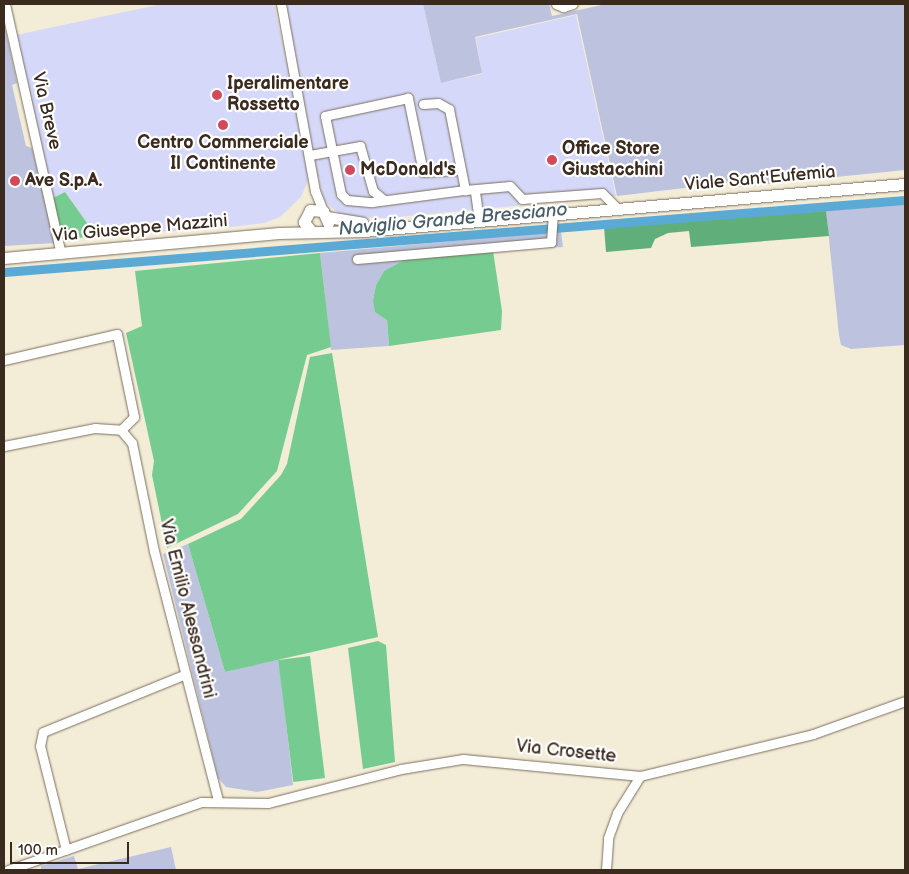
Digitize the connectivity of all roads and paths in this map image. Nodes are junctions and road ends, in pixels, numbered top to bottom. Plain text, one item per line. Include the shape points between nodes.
1 (5, 4) edge
2 (281, 4) edge
3 (556, 4) edge
4 (574, 4) edge
5 (423, 104) dead end
6 (332, 151) junction
7 (310, 155) junction
8 (459, 170) junction
9 (313, 183) junction
10 (905, 184) edge
11 (373, 191) junction
12 (470, 191) junction
13 (383, 199) junction
14 (362, 200) junction
15 (618, 208) junction
16 (325, 214) junction
17 (306, 216) junction
18 (553, 218) junction
19 (479, 220) junction
20 (422, 225) junction
21 (316, 232) junction
22 (279, 233) junction
23 (61, 254) junction
24 (4, 258) edge
25 (357, 259) dead end
26 (4, 360) edge
27 (121, 430) junction
28 (4, 446) edge
29 (186, 674) junction
30 (905, 701) edge
31 (640, 776) junction
32 (218, 800) junction
33 (66, 850) junction
34 (8, 870) edge
35 (606, 870) edge

1 - 23 street, Via Breve
2 - 7 street
3 - 4 street via 563,7
5 - 8 street via 438,103 449,109
6 - 7 street
6 - 8 street via 325,119 327,114 406,97 411,101 423,172
6 - 11 street via 358,145 362,147
6 - 14 street via 342,197
7 - 9 street
8 - 12 street
9 - 16 street
9 - 17 street
10 - 15 main road, Viale Sant'Eufemia
11 - 13 street
11 - 14 street
12 - 13 street
12 - 15 street via 510,186 522,199 602,193
12 - 19 street
13 - 14 street
15 - 18 main road, Viale Sant'Eufemia
16 - 17 main road, Viale Sant'Eufemia via 313,209
16 - 20 main road, Viale Sant'Eufemia via 352,223
16 - 21 main road via 328,224
17 - 21 main road via 304,225
17 - 22 main road, Via Giuseppe Mazzini
18 - 19 main road, Viale Sant'Eufemia
18 - 25 street via 554,236 549,243
19 - 20 main road, Viale Sant'Eufemia
20 - 21 main road, Viale Sant'Eufemia
21 - 22 main road, Via Giuseppe Mazzini
22 - 23 main road, Via Giuseppe Mazzini
23 - 24 main road, Via Giuseppe Mazzini
26 - 27 street via 117,334 134,417
27 - 28 street via 95,428
27 - 29 street, Via Emilio Alessandrini via 132,443 154,551
29 - 32 street, Via Emilio Alessandrini
29 - 33 street via 43,732 40,746
30 - 31 street, Via Crosette via 813,734
31 - 32 street, Via Crosette via 463,759 401,769 268,803
31 - 35 street via 617,813 608,838
32 - 33 street, Via Crosette via 182,807
33 - 34 street, Via Crosette

